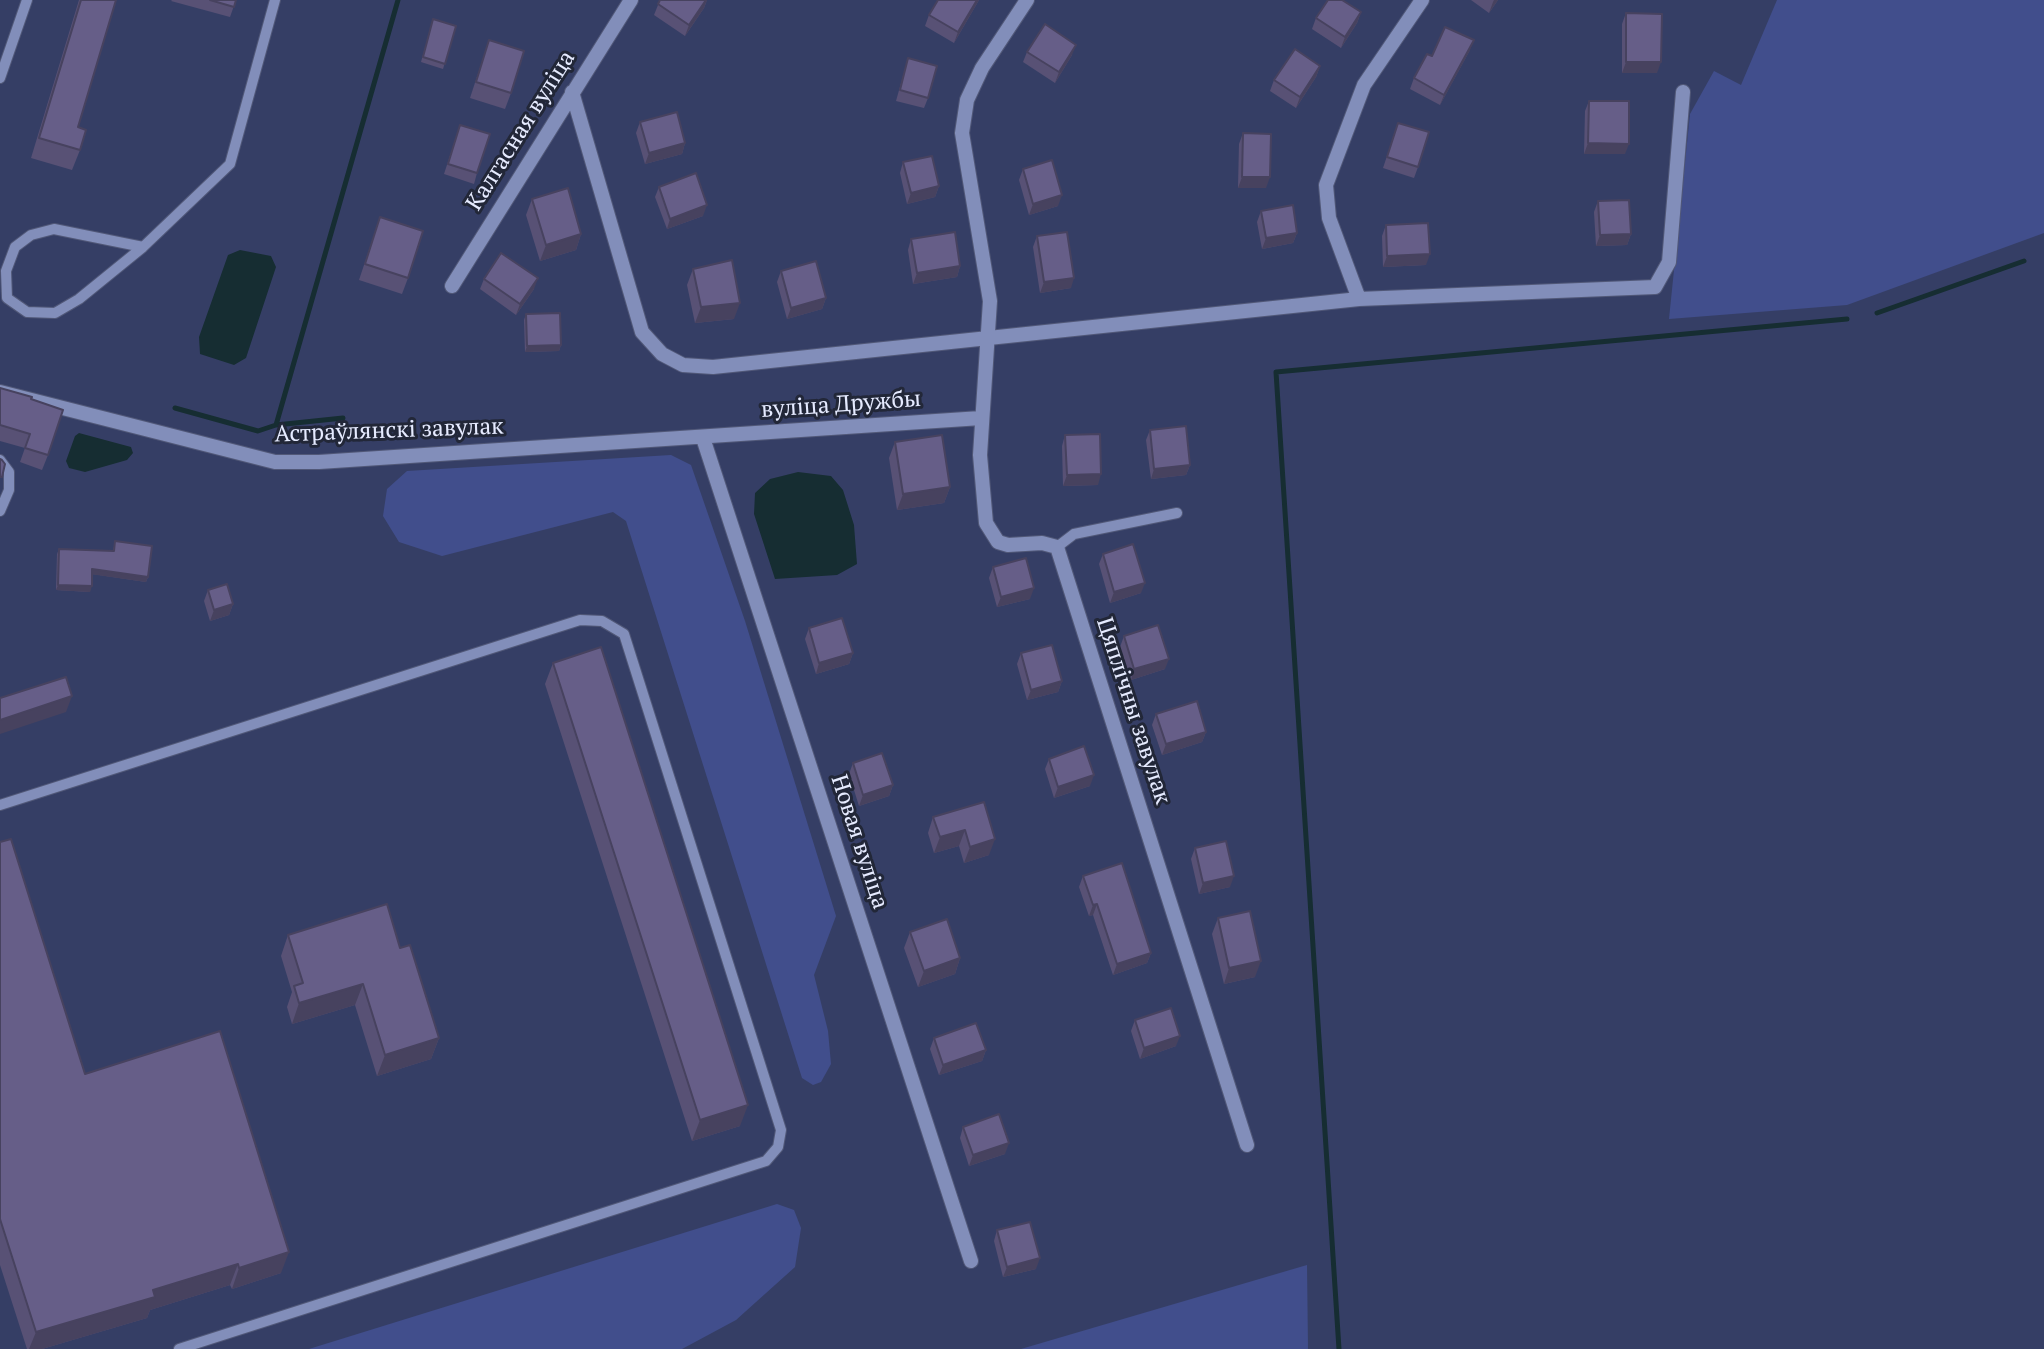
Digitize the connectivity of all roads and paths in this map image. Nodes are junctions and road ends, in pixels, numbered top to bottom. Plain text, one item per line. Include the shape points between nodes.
1 (27, 0) edge
2 (275, 0) edge
3 (631, 0) edge
4 (1027, 0) edge
5 (1422, 0) edge
6 (0, 78) edge
7 (572, 92) junction
8 (1683, 92) dead end
9 (143, 247) junction
10 (452, 286) dead end
11 (1359, 299) junction
12 (988, 338) junction
13 (0, 392) edge
14 (981, 418) junction
15 (703, 438) junction
16 (0, 460) edge
17 (0, 511) edge
18 (1177, 513) dead end
19 (1057, 547) junction
20 (0, 805) edge
21 (1247, 1145) dead end
22 (971, 1261) dead end
23 (179, 1349) edge

1 - 6 lane
2 - 9 lane via 230,164
3 - 7 street, Калгасная вуліца
4 - 12 street via 982,68 967,100 962,133 990,301
5 - 11 street via 1364,85 1326,185 1329,218
7 - 10 street, Калгасная вуліца
7 - 12 street via 642,332 662,354 683,365 713,367
8 - 11 street via 1670,262 1655,287
9 - 9 lane via 55,313 27,312 7,298 6,271 15,247 31,235 54,229
11 - 12 street
12 - 14 street
13 - 15 street, Астраўлянскі завулак via 275,462
14 - 15 street, вуліца Дружбы
14 - 19 street via 986,523 992,534 1008,545
15 - 22 street, Новая вуліца
16 - 17 lane via 9,472 9,490
18 - 19 lane via 1074,534
19 - 21 street, Цяплічны завулак
20 - 23 lane via 580,620 601,621 624,634 781,1130 778,1147 766,1161

